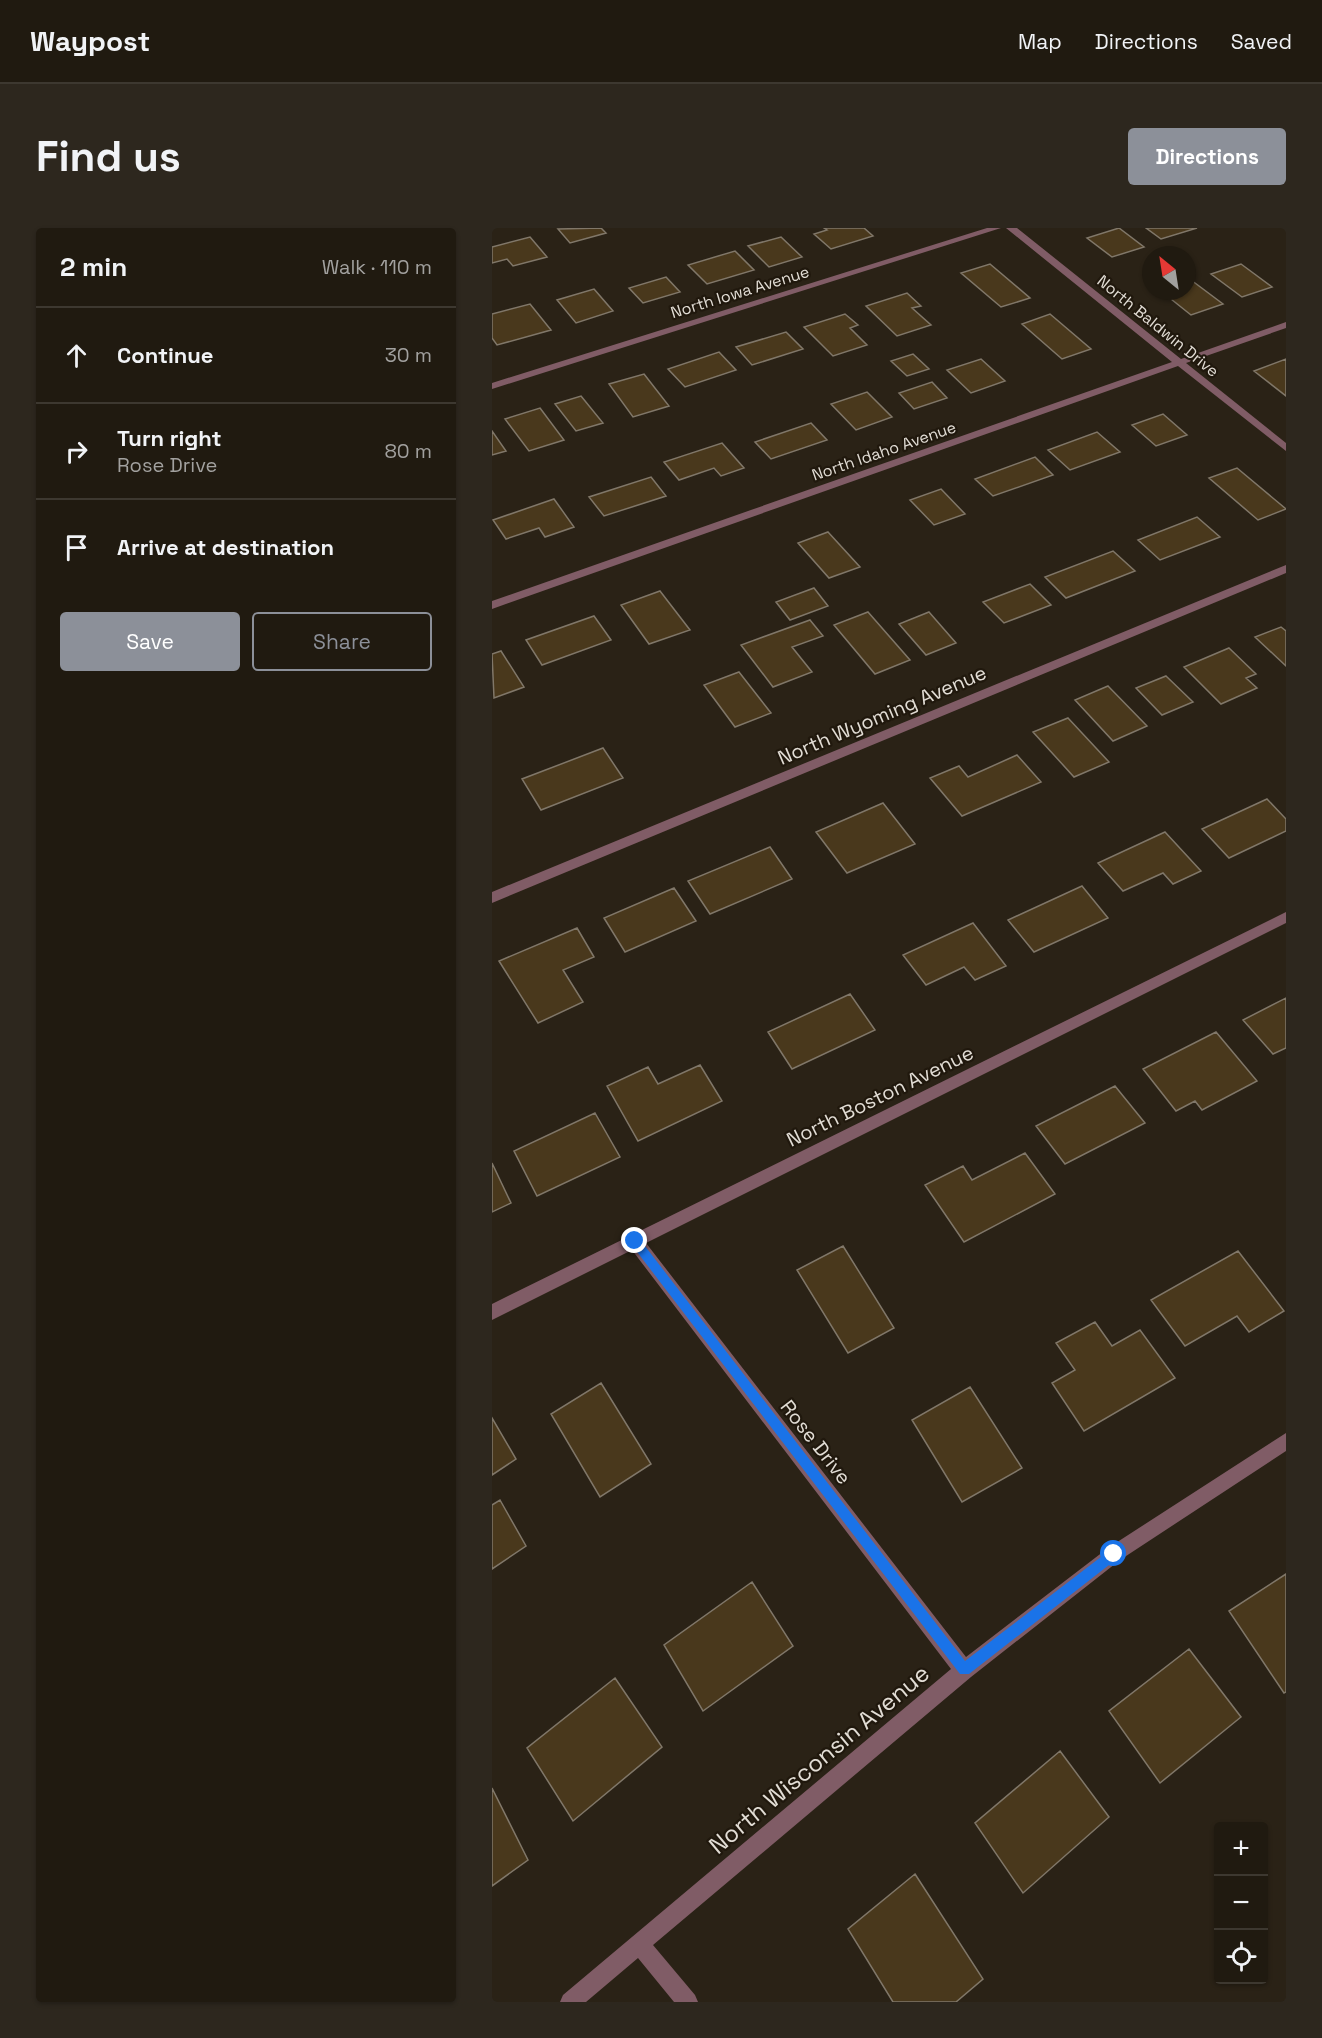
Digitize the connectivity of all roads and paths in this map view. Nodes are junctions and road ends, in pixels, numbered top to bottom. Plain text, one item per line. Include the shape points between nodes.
1 (996, 228) edge
2 (1011, 228) edge
3 (1286, 325) edge
4 (1179, 363) junction
5 (492, 386) edge
6 (1286, 448) edge
7 (1286, 569) edge
8 (492, 605) edge
9 (492, 898) edge
10 (1286, 917) edge
11 (635, 1241) junction
12 (492, 1312) edge
13 (1286, 1441) edge
14 (964, 1670) junction
15 (639, 1944) junction
16 (570, 2002) edge
17 (688, 2002) edge

1 - 5 street, North Iowa Avenue
2 - 4 street, North Baldwin Drive
3 - 4 street, North Idaho Avenue
4 - 6 street, North Baldwin Drive
4 - 8 street, North Idaho Avenue
7 - 9 street, North Wyoming Avenue
10 - 11 street, North Boston Avenue
11 - 12 street, North Boston Avenue
11 - 14 street, Rose Drive
13 - 14 street, North Wisconsin Avenue via 1114,1554
14 - 15 street, North Wisconsin Avenue
15 - 16 street, North Wisconsin Avenue
15 - 17 street

